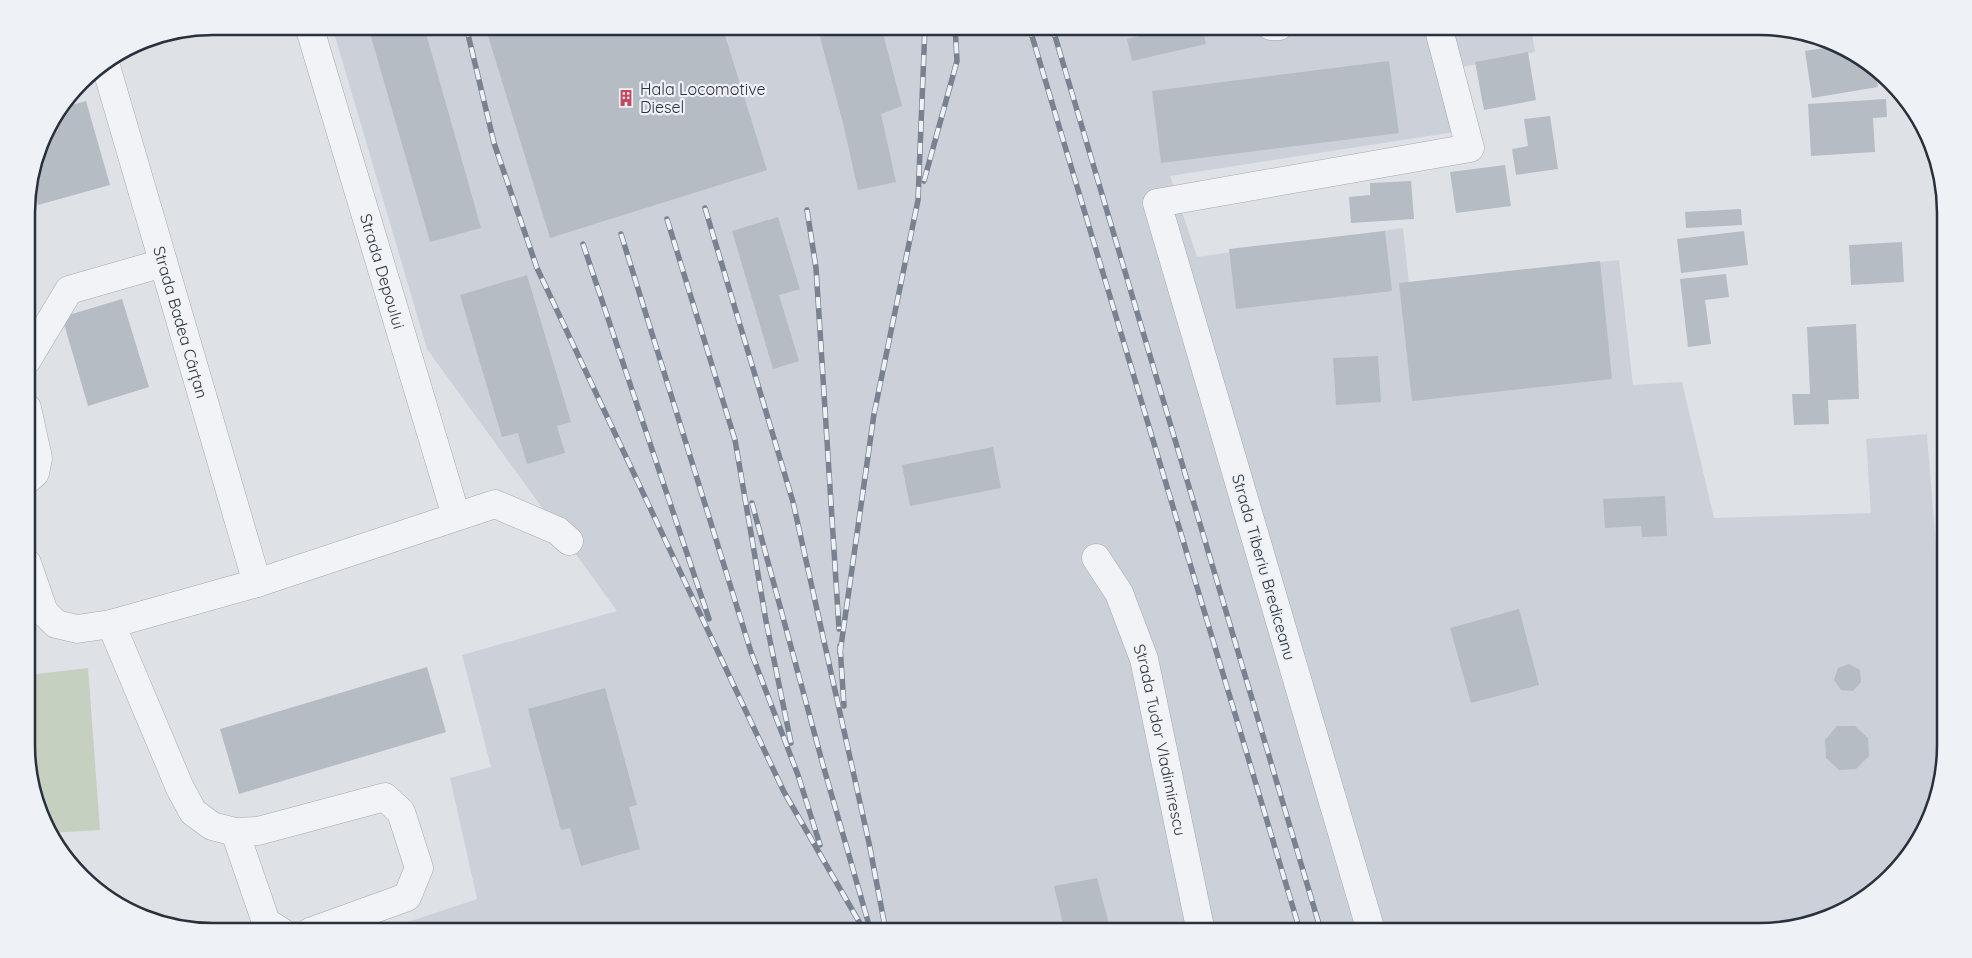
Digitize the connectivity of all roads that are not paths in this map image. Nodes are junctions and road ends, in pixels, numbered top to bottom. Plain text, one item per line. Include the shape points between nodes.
1 (312, 35) edge
2 (1440, 35) edge
3 (107, 70) edge
4 (163, 263) junction
5 (35, 347) edge
6 (35, 444) edge
7 (35, 473) edge
8 (456, 516) junction
9 (569, 541) dead end
10 (1096, 558) dead end
11 (257, 583) junction
12 (35, 584) edge
13 (111, 624) junction
14 (235, 832) junction
15 (268, 923) edge
16 (335, 923) edge
17 (1199, 923) edge
18 (1368, 923) edge

1 - 8 street, Strada Depoului
2 - 18 street, Strada Tiberiu Brediceanu via 1470,148 1157,203
3 - 4 street, Strada Badea Cârțan
4 - 5 street via 69,290
4 - 11 street, Strada Badea Cârțan
6 - 7 street via 38,458
8 - 9 street via 495,504 558,532
8 - 11 street
10 - 17 street, Strada Tudor Vladimirescu via 1119,593 1144,659
11 - 13 street
12 - 13 street via 44,612 56,624 78,629
13 - 14 street via 193,812 212,826
14 - 15 street
14 - 16 street via 258,831 385,797 401,812 419,868 407,897

